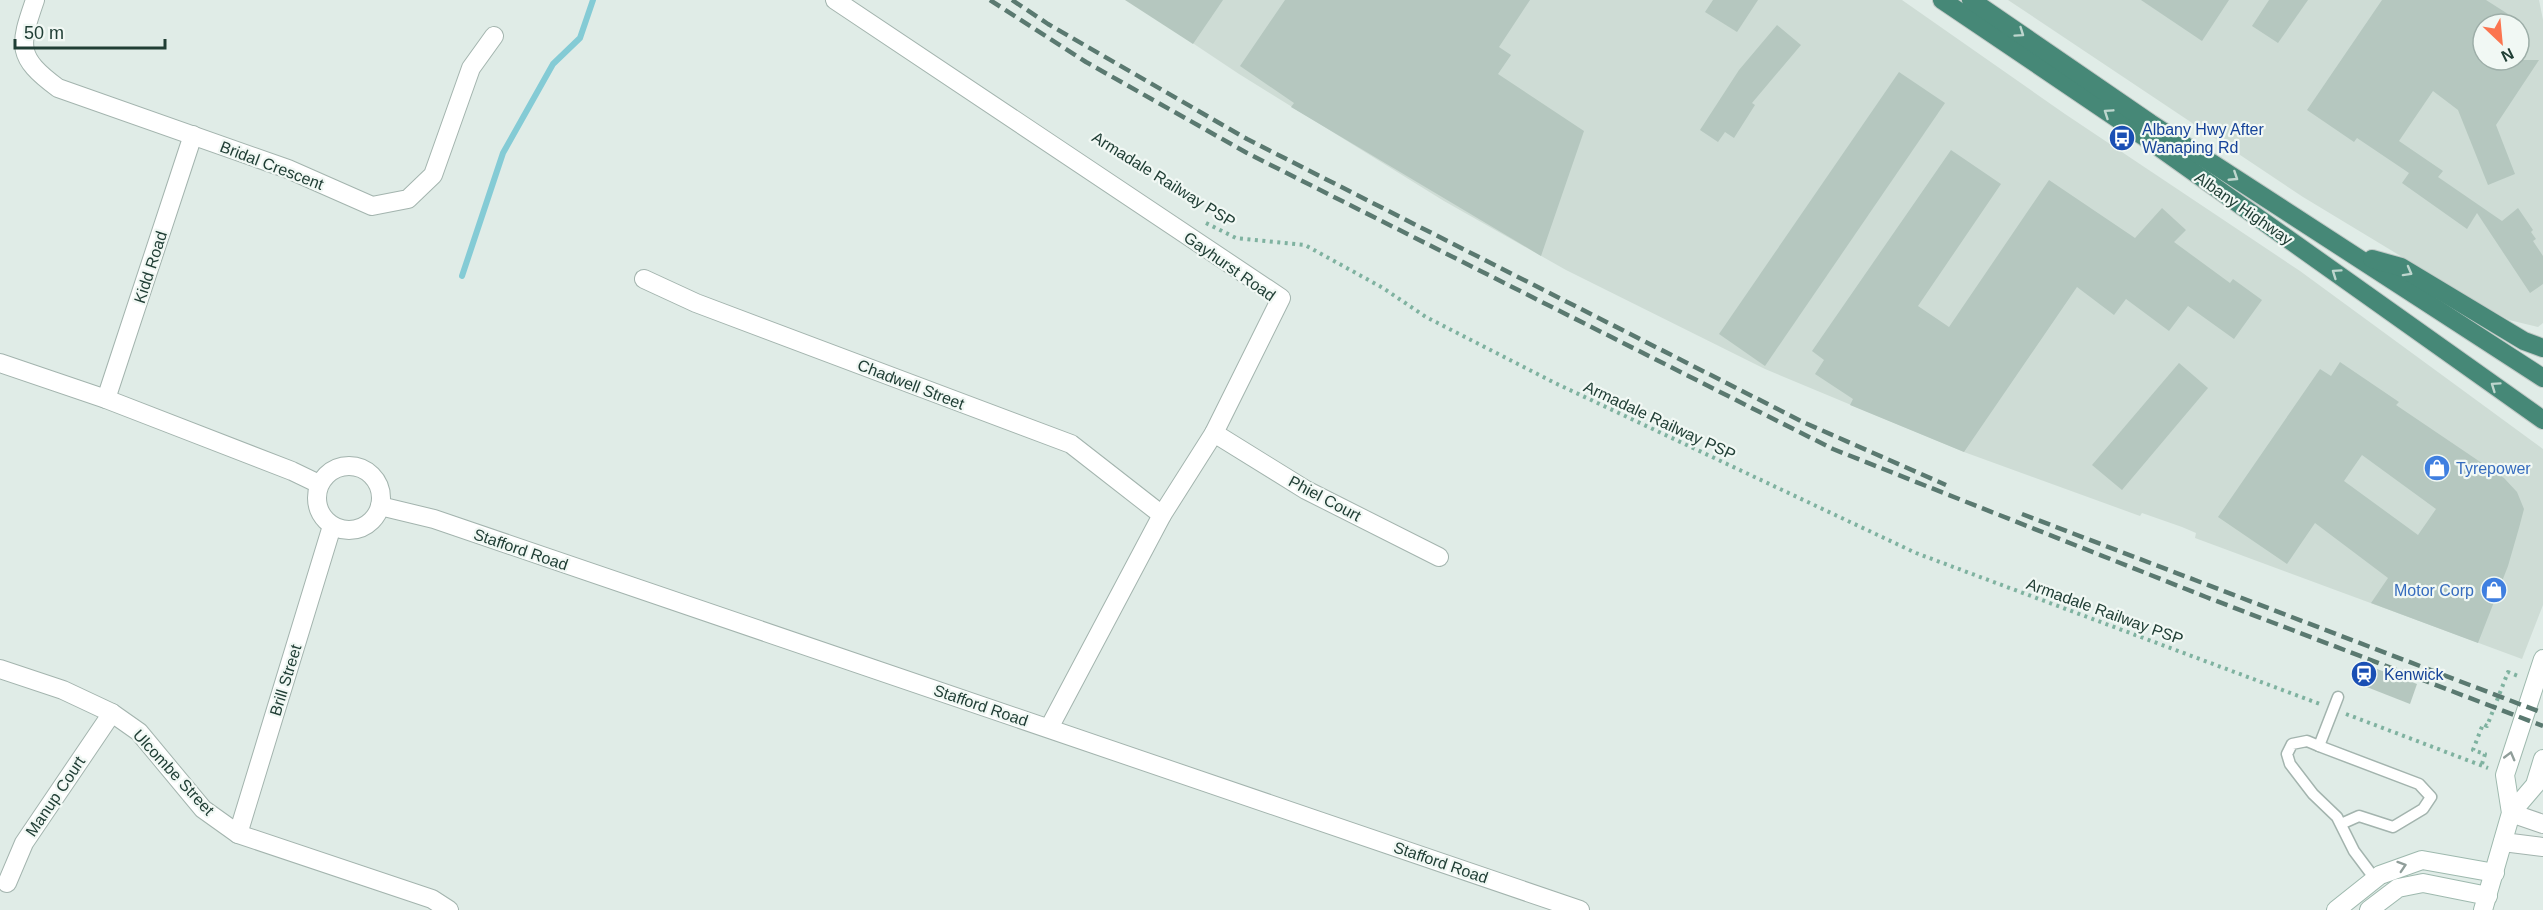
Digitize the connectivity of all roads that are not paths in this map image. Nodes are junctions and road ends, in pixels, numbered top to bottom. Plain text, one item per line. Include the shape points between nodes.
1 (35, 0) edge
2 (836, 0) edge
3 (1942, 0) edge
4 (1971, 0) edge
5 (494, 36) dead end
6 (193, 135) junction
7 (2353, 254) junction
8 (644, 279) dead end
9 (2543, 348) edge
10 (0, 363) edge
11 (2543, 378) edge
12 (106, 399) junction
13 (2543, 420) edge
14 (1214, 433) junction
15 (319, 484) junction
16 (380, 506) junction
17 (1162, 515) junction
18 (332, 526) junction
19 (1439, 557) dead end
20 (2543, 659) edge
21 (0, 669) edge
22 (2338, 697) dead end
23 (112, 713) junction
24 (1049, 728) junction
25 (2319, 746) junction
26 (2543, 759) edge
27 (2511, 813) junction
28 (2341, 824) junction
29 (2543, 824) edge
30 (238, 834) junction
31 (2503, 842) junction
32 (2543, 847) edge
33 (2495, 873) junction
34 (2375, 879) junction
35 (7, 884) dead end
36 (2485, 903) edge
37 (449, 910) edge
38 (1580, 910) edge
39 (2336, 910) edge
40 (2369, 910) edge

1 - 6 street, Bridal Crescent via 22,37 27,57 38,73 58,88
2 - 14 street, Gayhurst Road via 1281,298
13 -> 3 highway, Albany Highway via 2143,136
4 -> 7 highway, Albany Highway via 2150,123
5 - 6 street, Bridal Crescent via 471,68 432,175 408,199 372,206
6 - 12 street, Kidd Road
7 -> 9 highway via 2401,267 2524,341
7 - 11 highway, Albany Highway
8 - 17 street, Chadwell Street via 696,303 1071,444
10 - 12 street
12 - 15 street
14 - 17 street, Gayhurst Road
14 - 19 street, Phiel Court via 1306,490
15 - 16 street via 332,470 354,466 375,478
15 - 18 street via 317,507
16 - 18 street via 372,520 360,529 349,531
16 - 24 street, Stafford Road via 434,519
17 - 24 street, Gayhurst Road
18 - 30 street, Brill Street
27 -> 20 street via 2505,776
21 - 23 street, Ulcombe Street via 63,690
22 - 25 lane
23 - 30 street, Ulcombe Street via 139,732 203,809
23 - 35 street, Manup Court via 24,843
24 - 38 street, Stafford Road
25 - 28 lane via 2296,742 2289,748 2288,758 2313,794
25 - 28 lane via 2419,784 2431,797 2423,809 2393,827 2359,816
26 - 27 street via 2535,785
27 - 29 street
27 - 31 street
28 - 34 lane
30 - 37 street, Ulcombe Street via 432,899
31 - 32 street
31 - 33 street
34 -> 33 street via 2394,868 2422,860
33 - 36 street
34 - 39 street
36 - 40 street via 2423,883 2398,888

